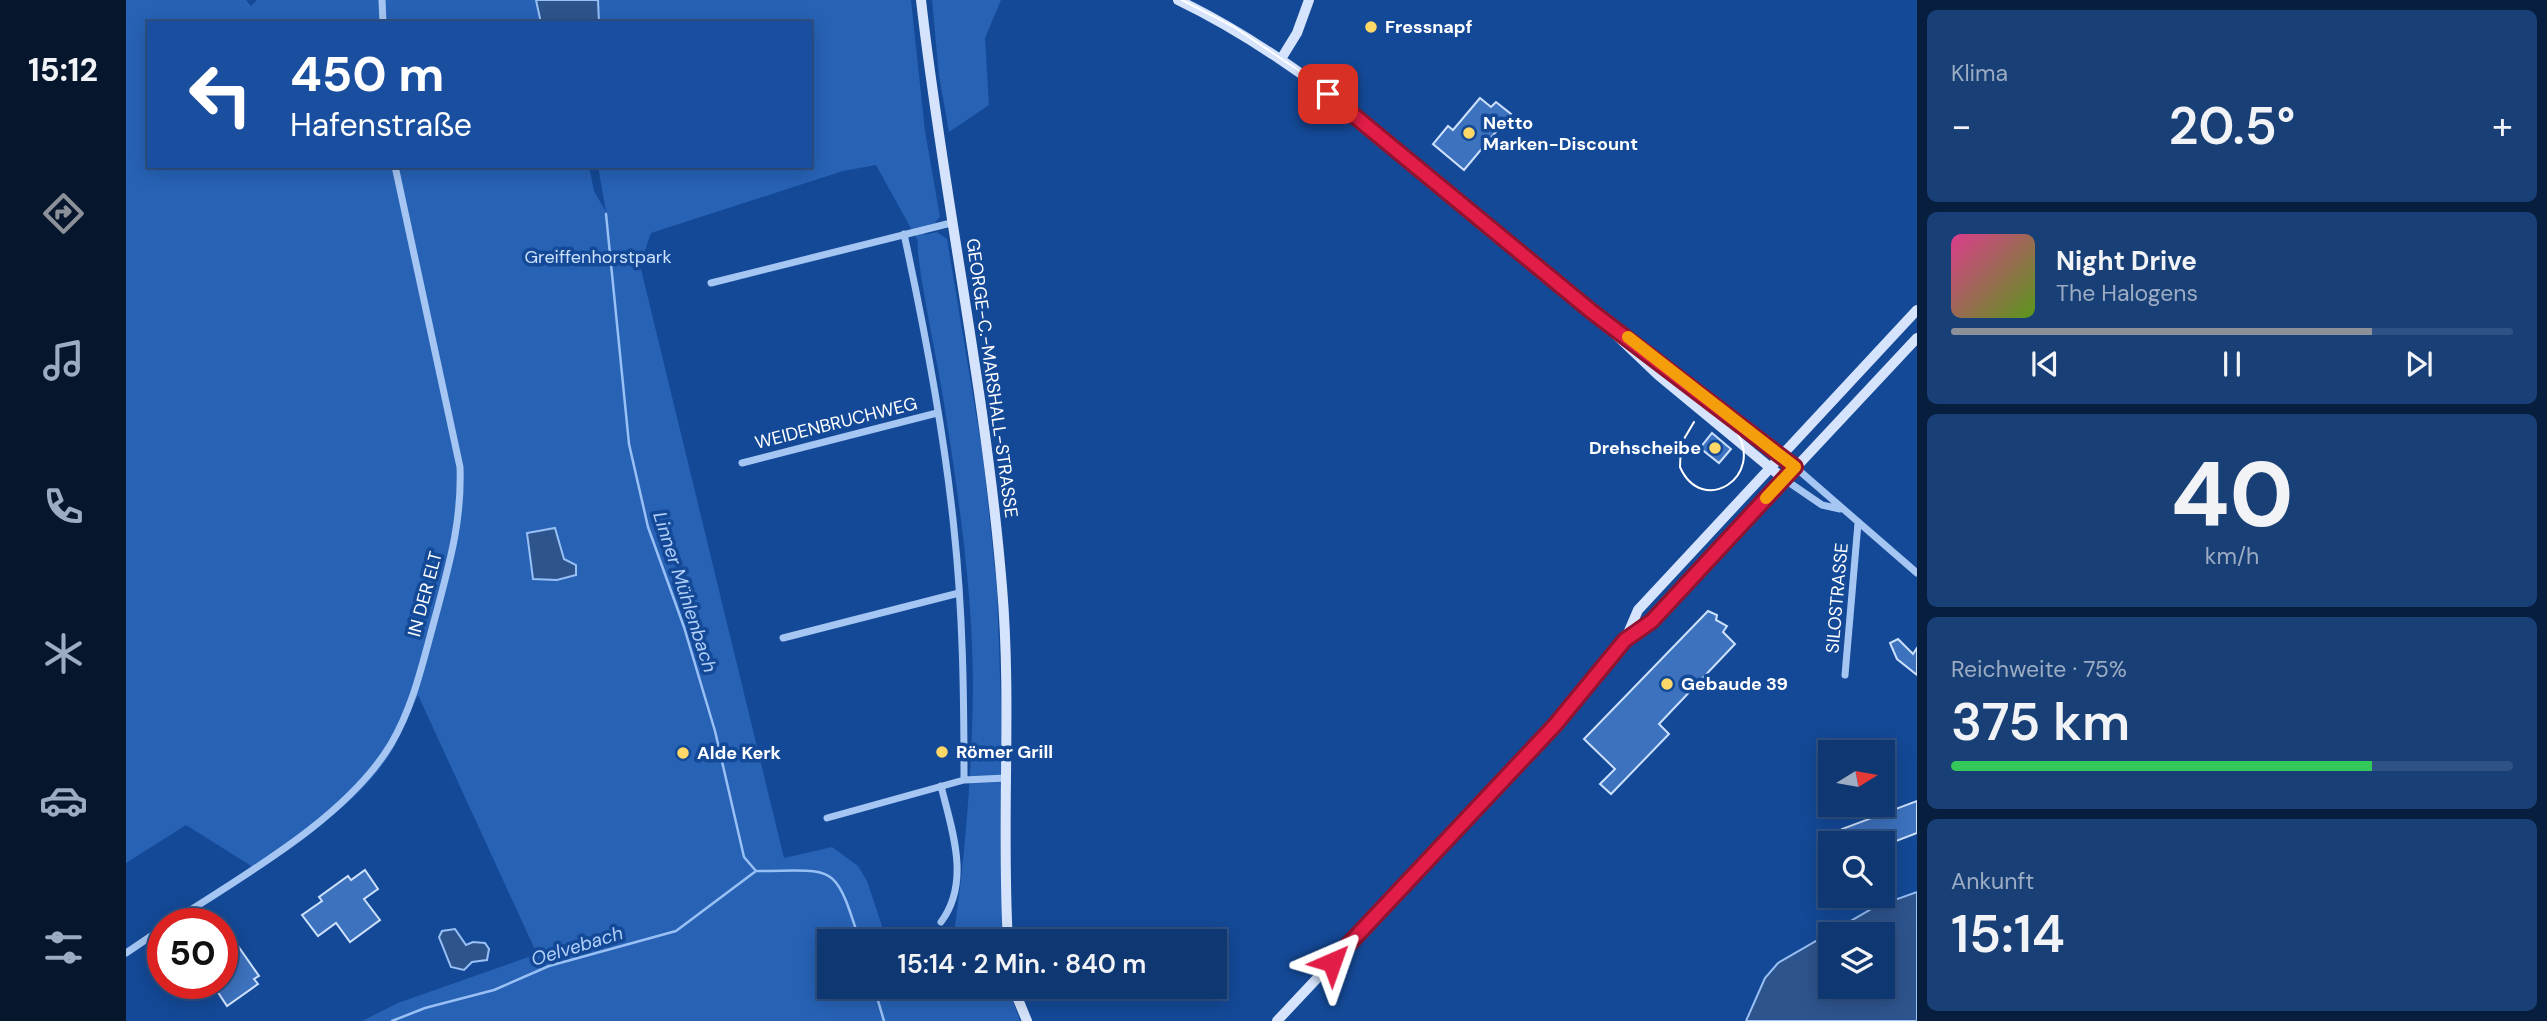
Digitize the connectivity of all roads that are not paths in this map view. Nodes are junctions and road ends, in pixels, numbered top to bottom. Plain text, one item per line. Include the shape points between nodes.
1 (382, 0) edge
2 (922, 0) edge
3 (1178, 0) edge
4 (1310, 0) edge
5 (383, 21) edge
6 (1281, 59) junction
7 (395, 168) edge
8 (951, 223) junction
9 (904, 234) junction
10 (711, 283) dead end
11 (1917, 310) edge
12 (1591, 311) junction
13 (1917, 338) edge
14 (937, 413) junction
15 (1780, 454) junction
16 (741, 463) dead end
17 (1769, 467) junction
18 (1795, 467) junction
19 (1784, 479) junction
20 (1840, 510) junction
21 (1858, 523) junction
22 (1917, 573) edge
23 (959, 593) junction
24 (783, 638) dead end
25 (1625, 640) junction
26 (1845, 676) dead end
27 (1006, 778) junction
28 (964, 780) junction
29 (941, 786) junction
30 (827, 818) dead end
31 (192, 908) edge
32 (941, 922) dead end
33 (1007, 929) edge
34 (147, 939) edge
35 (126, 953) edge
36 (1018, 999) edge
37 (1027, 1021) edge
38 (1277, 1021) edge

1 - 5 street
2 - 8 main road, GEORGE-C.-MARSHALL-STRASSE
3 - 6 main road
4 - 6 main road
6 - 12 main road
7 - 31 street, IN DER ELT via 460,467 462,506 456,541 415,689 391,742 355,790 318,822
8 - 9 street
8 - 27 main road, GEORGE-C.-MARSHALL-STRASSE via 998,543 1005,643
9 - 10 street
9 - 14 street, WEIDENBRUCHWEG
11 - 15 main road
12 - 15 main road
12 - 17 main road via 1658,375
13 - 18 main road
14 - 16 street, WEIDENBRUCHWEG
14 - 23 street, WEIDENBRUCHWEG
15 - 17 main road
15 - 18 main road
17 - 19 main road
17 - 25 main road via 1638,610
18 - 19 main road
18 - 20 street
19 - 20 street via 1822,505
19 - 25 main road via 1652,621
20 - 21 street
21 - 22 street
21 - 26 street, SILOSTRASSE
23 - 24 street
23 - 28 street, WEIDENBRUCHWEG via 965,683
25 - 38 main road via 1555,725
27 - 28 street
27 - 33 main road, GEORGE-C.-MARSHALL-STRASSE
28 - 29 street
29 - 30 street
29 - 32 street via 958,854 951,908
34 - 35 street
36 - 37 main road

